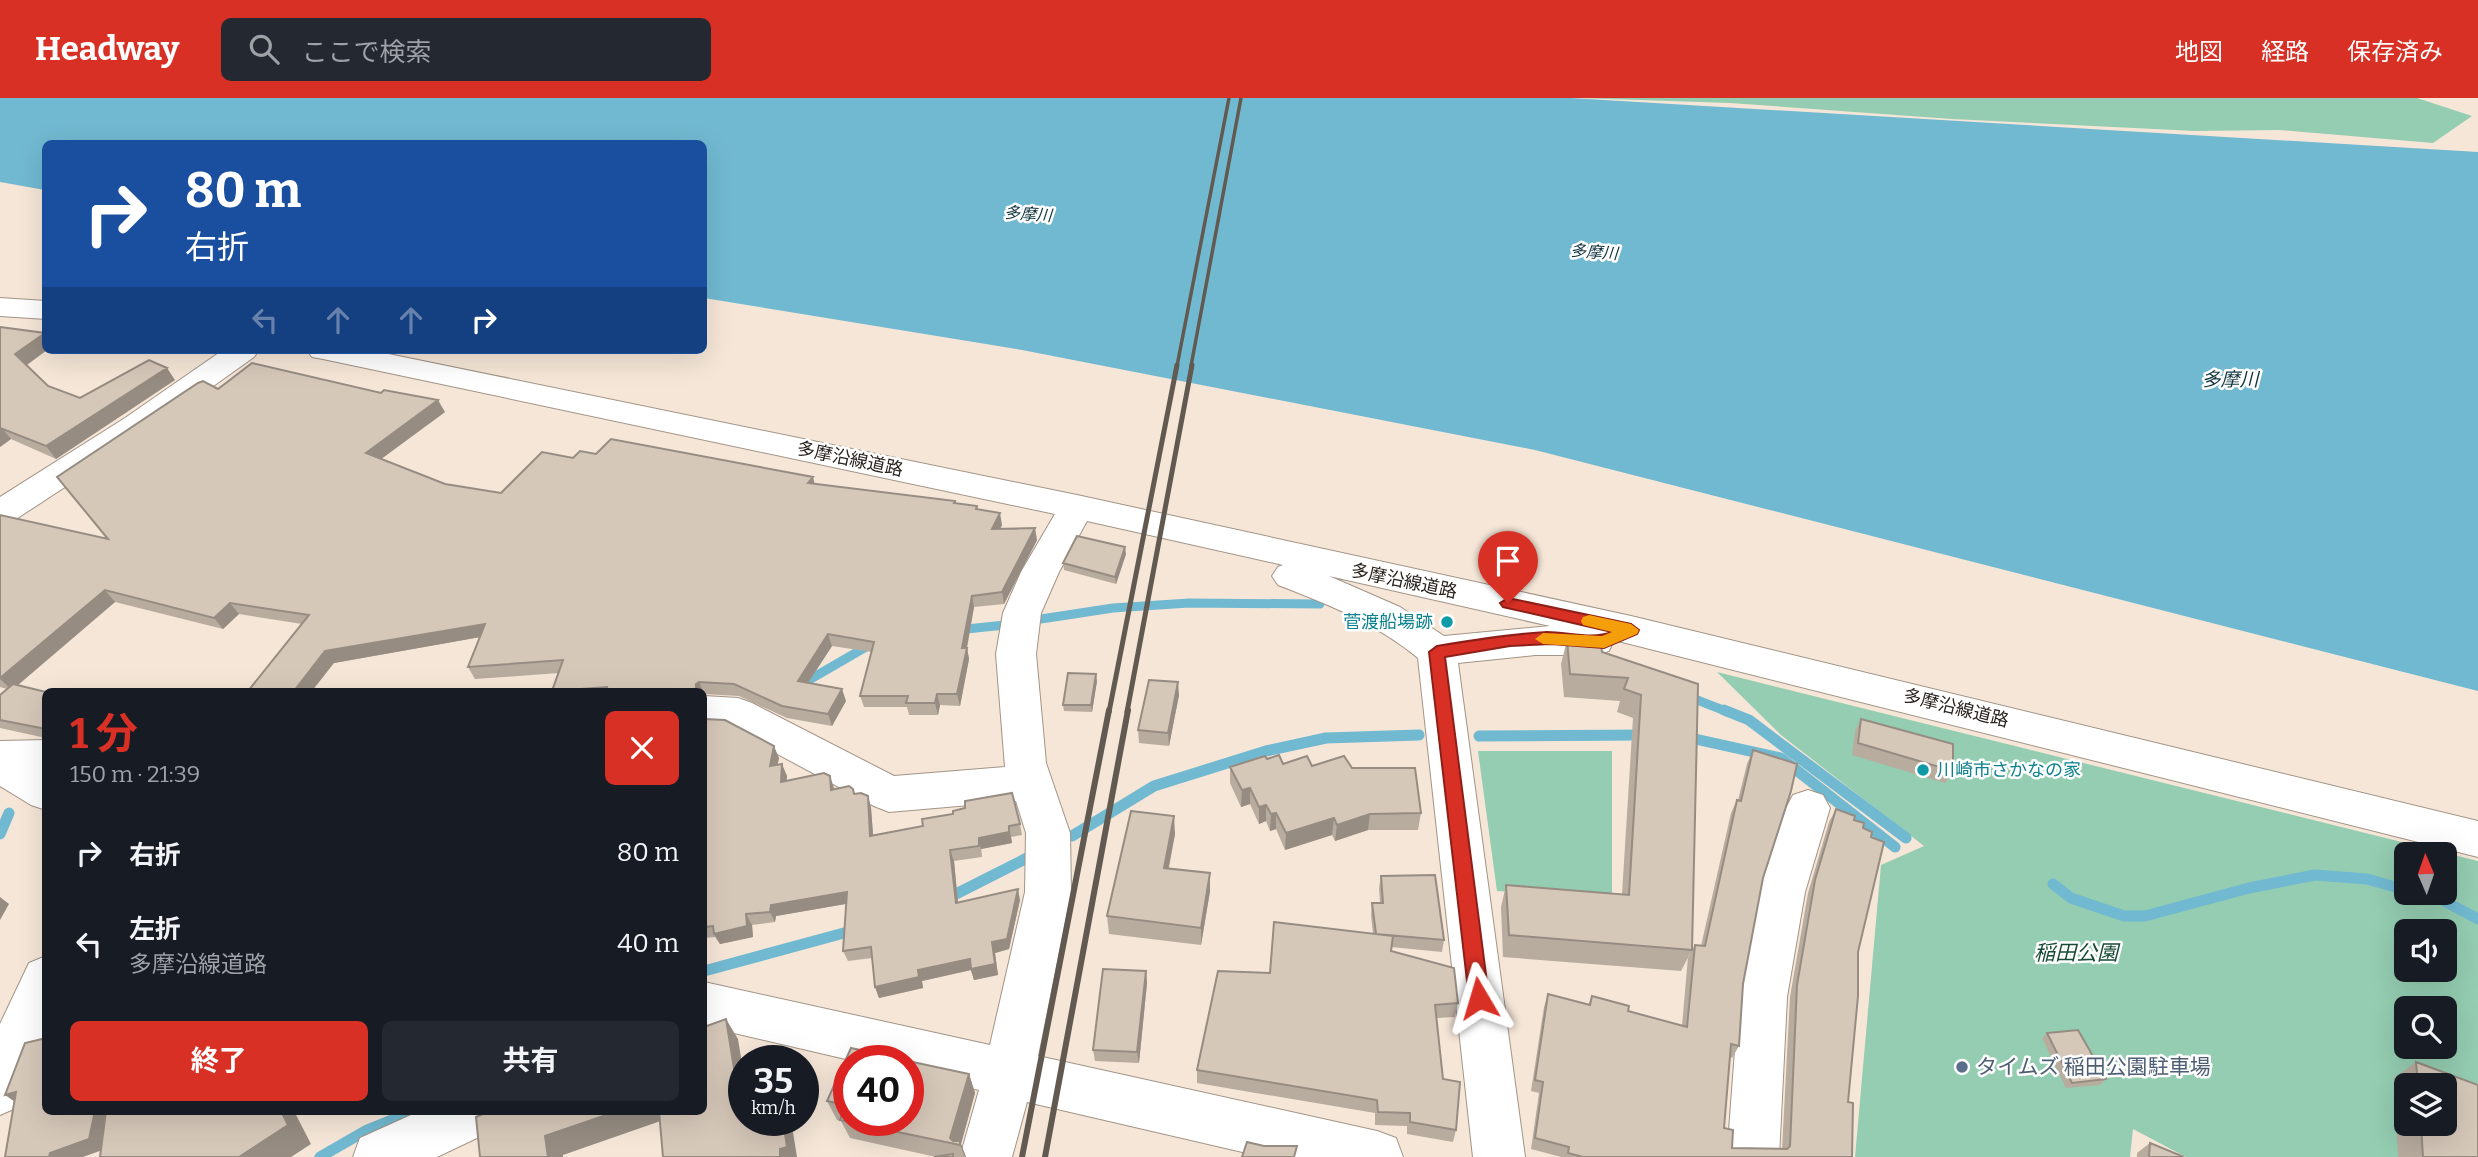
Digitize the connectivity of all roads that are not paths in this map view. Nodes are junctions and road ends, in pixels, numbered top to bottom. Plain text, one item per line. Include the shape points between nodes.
1 (0, 307) edge
2 (42, 310) edge
3 (237, 354) edge
4 (342, 354) edge
5 (1077, 507) junction
6 (0, 513) edge
7 (1247, 547) junction
8 (1631, 630) junction
9 (1437, 652) junction
10 (707, 712) edge
11 (42, 757) edge
12 (0, 758) edge
13 (0, 765) edge
14 (1031, 785) junction
15 (42, 791) edge
16 (1808, 808) dead end
17 (2478, 839) edge
18 (42, 987) edge
19 (707, 1006) edge
20 (1009, 1073) junction
21 (0, 1090) edge
22 (469, 1115) edge
23 (379, 1157) edge
24 (986, 1157) edge
25 (1377, 1157) edge
26 (1499, 1157) edge
27 (1753, 1157) edge

1 - 2 street
3 - 6 street
4 - 5 street, 多摩沿線道路
5 - 7 street, 多摩沿線道路
5 - 14 street via 1022,613 1016,654
7 - 8 street, 多摩沿線道路
7 - 9 street via 1261,565 1398,622
8 - 9 street via 1604,642 1510,640
8 - 17 street, 多摩沿線道路
9 - 26 street
10 - 14 street via 738,714 889,794
11 - 12 street
13 - 15 street
14 - 20 street via 1048,833 1048,892
16 - 27 street via 1782,892 1763,997
18 - 21 street
19 - 20 street
20 - 24 street
20 - 25 street
22 - 23 street

